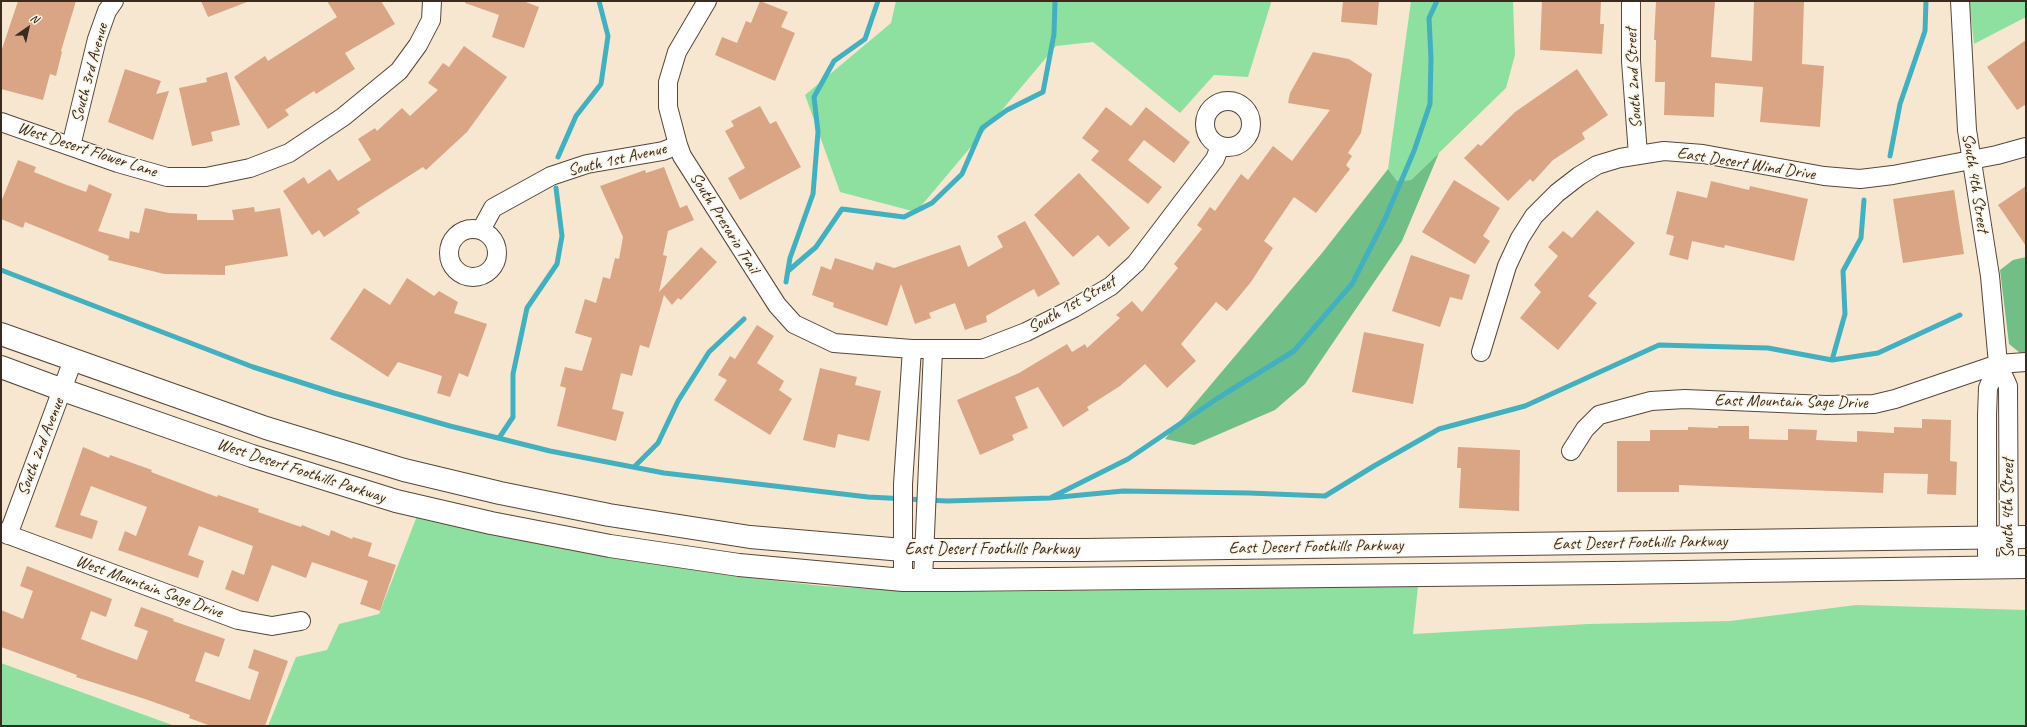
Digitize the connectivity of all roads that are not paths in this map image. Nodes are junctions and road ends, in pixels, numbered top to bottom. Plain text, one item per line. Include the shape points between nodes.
1 (114, 1) edge
2 (432, 1) edge
3 (707, 1) edge
4 (1631, 1) edge
5 (1960, 1) edge
6 (1, 122) edge
7 (678, 145) junction
8 (71, 146) junction
9 (1220, 146) dead end
10 (2026, 147) edge
11 (1638, 155) junction
12 (1971, 160) junction
13 (481, 230) dead end
14 (1, 334) edge
15 (912, 349) junction
16 (933, 350) junction
17 (1481, 352) dead end
18 (73, 360) junction
19 (2026, 362) edge
20 (1998, 364) junction
21 (1, 367) edge
22 (63, 390) junction
23 (2010, 448) junction
24 (1987, 449) junction
25 (1571, 451) dead end
26 (609, 516) joint
27 (5, 534) edge
28 (1987, 538) junction
29 (2017, 538) edge
30 (610, 546) joint
31 (914, 550) junction
32 (1987, 566) junction
33 (2017, 567) edge
34 (913, 580) junction
35 (301, 621) dead end

1 - 8 street, South 3rd Avenue via 107,11 97,39
2 - 8 street, West Desert Flower Lane via 431,20 418,45 399,71 343,117 289,153 250,168 206,177 167,177
3 - 7 street, South Presario Trail via 677,52 668,82 668,107
4 - 11 street, South 2nd Street via 1631,68
5 - 12 street, South 4th Street via 1966,130
6 - 8 street, West Desert Flower Lane
7 - 13 street, South 1st Avenue via 663,151 587,164 551,176 493,208
7 - 15 street, South Presario Trail via 773,300 794,324 834,343
9 - 16 street, South 1st Street via 1215,159 1156,238 1136,263 1111,286 1074,308 1002,342 982,349
10 - 12 street, East Desert Wind Drive
11 - 12 street, East Desert Wind Drive via 1664,151 1703,154 1824,176 1860,179
11 - 17 street, East Desert Wind Drive via 1597,165 1557,193 1534,216 1507,266
12 - 20 street, South 4th Street via 1990,276
14 - 18 street, West Desert Foothills Parkway
15 - 16 street, South 1st Street
15 - 31 street via 903,520
16 - 31 street via 926,521
18 - 22 street, South 2nd Avenue
18 - 26 street, West Desert Foothills Parkway via 266,428 366,459 500,493
19 - 20 street, East Mountain Sage Drive
20 - 23 street, South 4th Street via 2008,386
20 - 24 street, South 4th Street via 1988,388
20 - 25 street, East Mountain Sage Drive via 1874,404 1685,399 1651,401 1599,415 1584,429
21 - 22 street, West Desert Foothills Parkway
22 - 27 street, South 2nd Avenue
22 - 30 street, West Desert Foothills Parkway via 252,456 396,501
23 - 24 street, South 4th Street
23 - 29 street, South 4th Street
24 - 28 street, South 4th Street
26 - 31 street, East Desert Foothills Parkway via 750,537
27 - 35 street, West Mountain Sage Drive via 238,620 272,626
28 - 29 street, East Desert Foothills Parkway
28 - 31 street, East Desert Foothills Parkway
28 - 32 street, South 4th Street
29 - 33 street, South 4th Street
30 - 34 street, East Desert Foothills Parkway via 739,565
31 - 34 street
32 - 33 street, East Desert Foothills Parkway
32 - 34 street, East Desert Foothills Parkway via 1613,574

